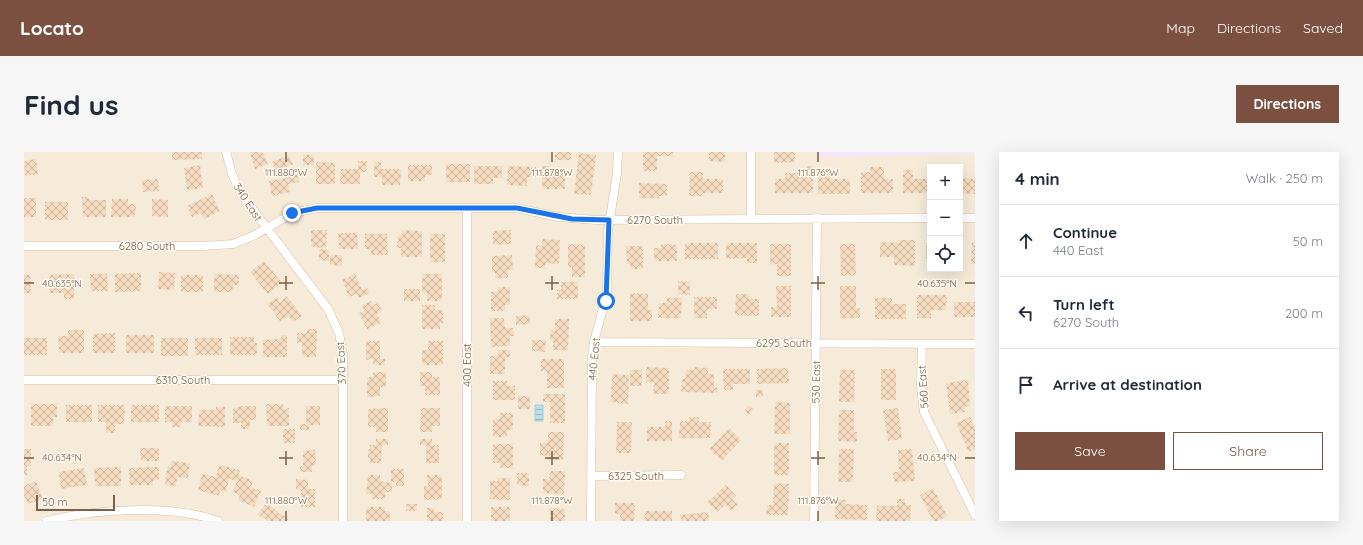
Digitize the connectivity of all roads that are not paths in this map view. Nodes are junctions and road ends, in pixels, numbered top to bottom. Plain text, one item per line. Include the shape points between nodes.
1 (226, 152) edge
2 (618, 152) edge
3 (751, 152) edge
4 (467, 208) junction
5 (751, 218) junction
6 (817, 218) junction
7 (927, 218) edge
8 (963, 218) edge
9 (975, 218) edge
10 (609, 220) junction
11 (265, 228) junction
12 (24, 246) edge
13 (594, 342) junction
14 (816, 344) junction
15 (922, 344) junction
16 (975, 344) edge
17 (24, 380) edge
18 (342, 380) junction
19 (591, 476) junction
20 (681, 476) dead end
21 (975, 515) edge
22 (47, 521) edge
23 (218, 521) edge
24 (343, 521) edge
25 (467, 521) edge
26 (590, 521) edge
27 (814, 521) edge

1 - 11 street, 340 East via 235,183
2 - 10 street, 440 East
3 - 5 street
4 - 10 street, 6270 South via 517,208 572,219
4 - 11 street, 6270 South via 317,208 292,213
4 - 25 street, 400 East
5 - 6 street, 6270 South
5 - 10 street, 6270 South
6 - 7 street, 6270 South
6 - 14 street, 530 East
8 - 9 street
10 - 13 street, 440 East via 607,293
11 - 12 street, 6280 South via 245,240 224,245
11 - 18 street, 370 East via 334,320 343,355
13 - 14 street, 6295 South
13 - 19 street, 440 East
14 - 15 street, 6295 South
14 - 27 street, 530 East
15 - 16 street, 6295 South
15 - 21 street, 560 East via 921,386 924,412
17 - 18 street, 6310 South
18 - 24 street, 370 East
19 - 20 street, 6325 South
19 - 26 street, 440 East
22 - 23 street via 86,512 122,511 184,512

